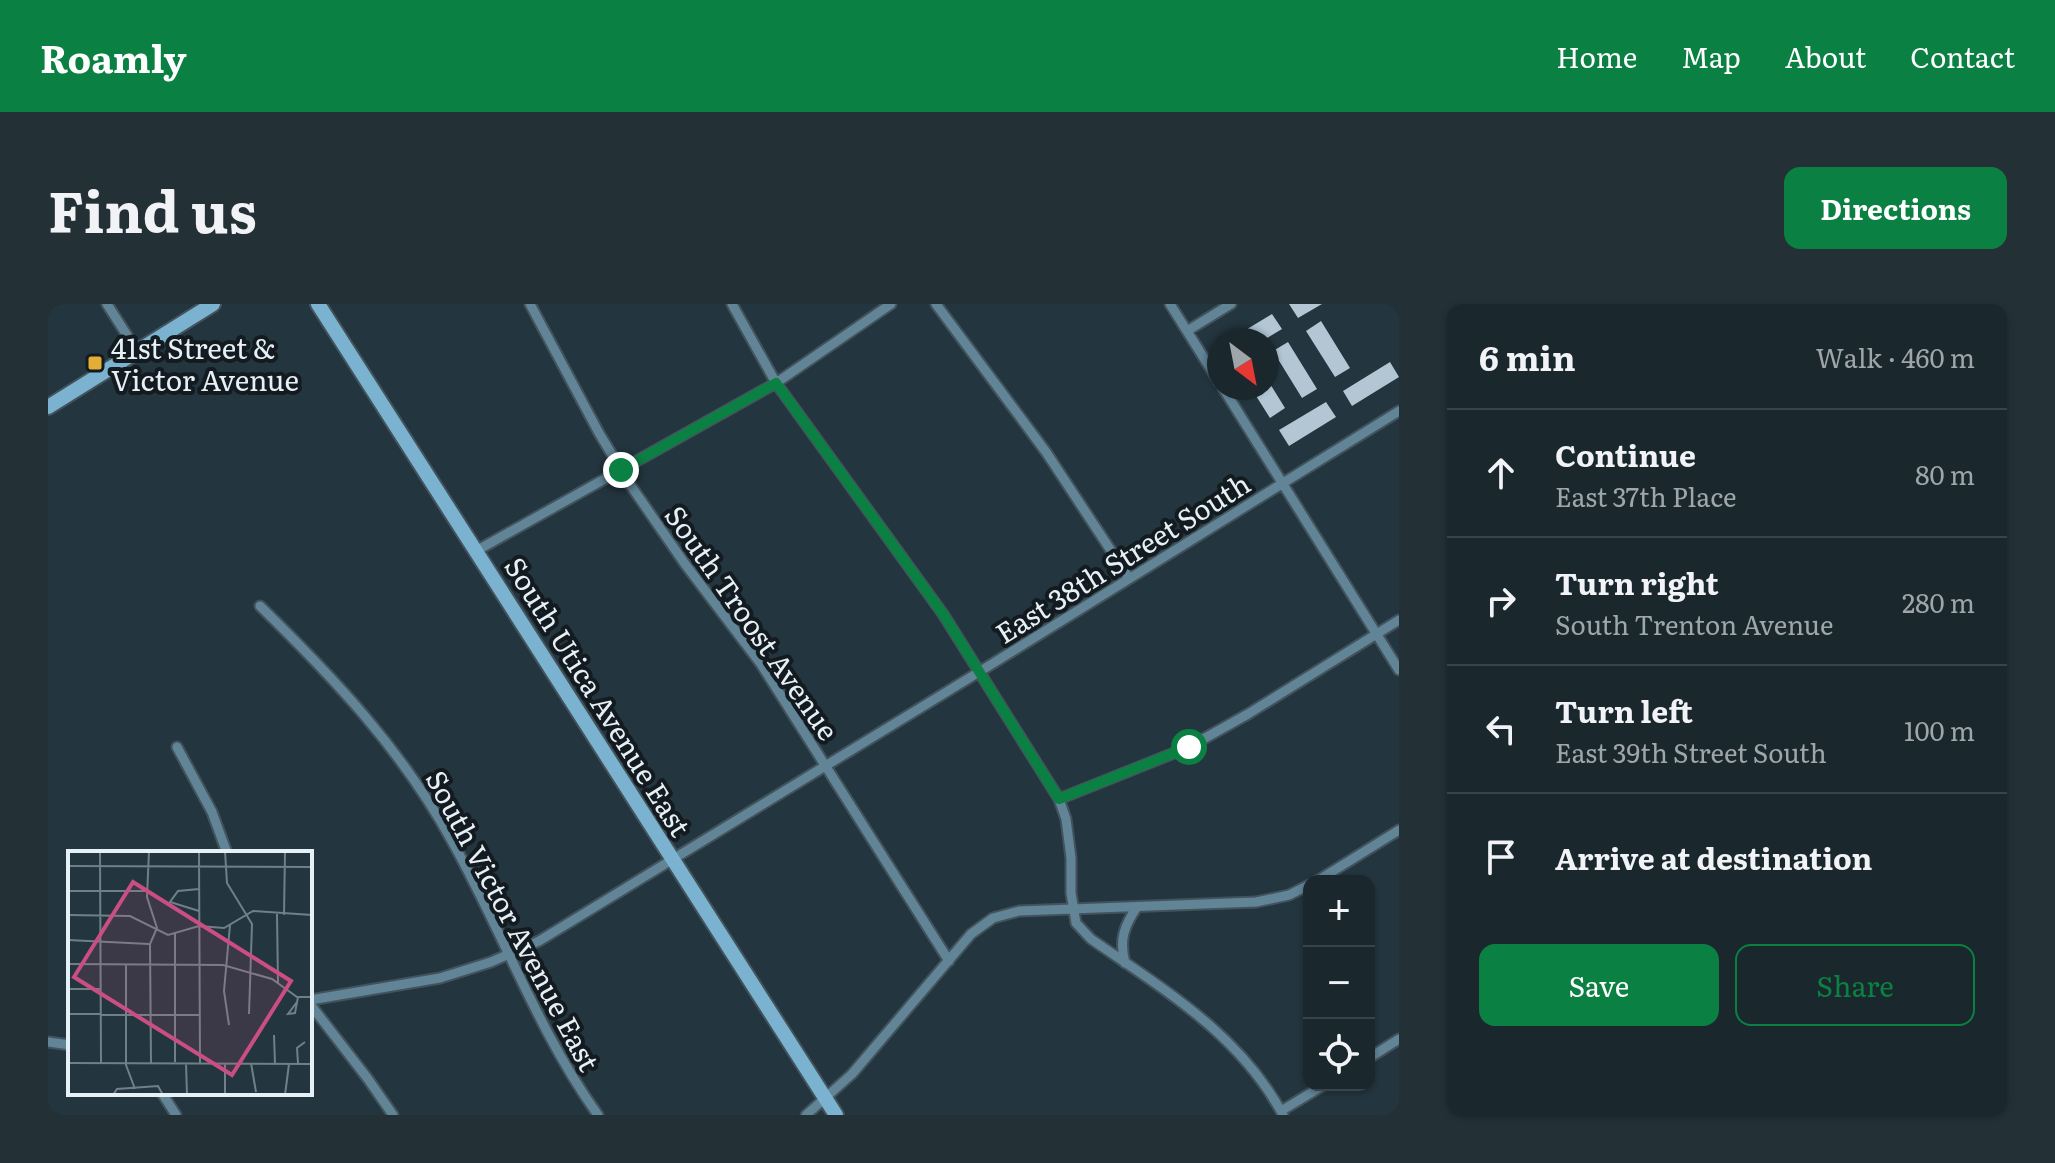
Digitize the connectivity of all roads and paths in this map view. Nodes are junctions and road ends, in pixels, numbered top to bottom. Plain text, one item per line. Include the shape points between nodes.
1 (107, 304) edge
2 (213, 304) edge
3 (318, 304) edge
4 (530, 304) edge
5 (732, 304) edge
6 (891, 304) edge
7 (936, 304) edge
8 (1170, 304) edge
9 (1231, 304) edge
10 (1187, 331) junction
11 (137, 351) junction
12 (1207, 363) edge
13 (776, 383) junction
14 (1230, 400) edge
15 (48, 407) edge
16 (1399, 411) edge
17 (621, 470) junction
18 (1282, 484) junction
19 (476, 551) junction
20 (1129, 578) junction
21 (260, 606) dead end
22 (1399, 620) edge
23 (1376, 634) junction
24 (1399, 670) edge
25 (979, 672) junction
26 (177, 747) dead end
27 (827, 765) junction
28 (1059, 799) junction
29 (1399, 830) edge
30 (226, 851) edge
31 (672, 860) junction
32 (1327, 875) edge
33 (1303, 888) edge
34 (1073, 907) junction
35 (1137, 907) junction
36 (508, 955) junction
37 (949, 961) junction
38 (1125, 963) junction
39 (312, 1001) edge
40 (312, 1005) edge
41 (1399, 1039) edge
42 (48, 1042) edge
43 (68, 1045) edge
44 (1375, 1054) edge
45 (1315, 1091) edge
46 (163, 1095) edge
47 (826, 1099) junction
48 (1282, 1113) edge
49 (176, 1115) edge
50 (393, 1115) edge
51 (598, 1115) edge
52 (806, 1115) edge
53 (836, 1115) edge

1 - 11 street
2 - 11 street
3 - 19 street, South Utica Avenue East
4 - 17 street, South Troost Avenue
5 - 13 street
6 - 13 street
7 - 20 street via 1046,452
8 - 10 street
9 - 10 street
10 - 12 street
11 - 15 street
13 - 17 street
13 - 25 street via 899,551
14 - 18 street
16 - 18 street, East 38th Street South
17 - 19 street
17 - 27 street, South Troost Avenue
18 - 20 street, East 38th Street South
18 - 23 street
19 - 31 street, South Utica Avenue East
20 - 25 street, East 38th Street South
21 - 36 street, South Victor Avenue East via 319,663 394,750 453,841
22 - 23 street
23 - 24 street
23 - 28 street via 1189,747
25 - 27 street, East 38th Street South
25 - 28 street
26 - 30 street
27 - 31 street, East 38th Street South
27 - 37 street, South Troost Avenue
28 - 34 street via 1066,819
29 - 32 street
31 - 36 street, East 38th Street South via 561,929
31 - 47 street, South Utica Avenue East
33 - 35 street via 1256,902
34 - 35 street
34 - 37 street via 993,918
34 - 38 street via 1076,923
35 - 38 street via 1123,933
36 - 39 street, East 38th Street South via 440,978
36 - 51 street, South Victor Avenue East via 558,1056
37 - 47 street
38 - 48 street via 1221,1035
40 - 50 street
41 - 44 street
42 - 43 street
45 - 48 street
46 - 49 street
47 - 52 street
47 - 53 street, South Utica Avenue East

